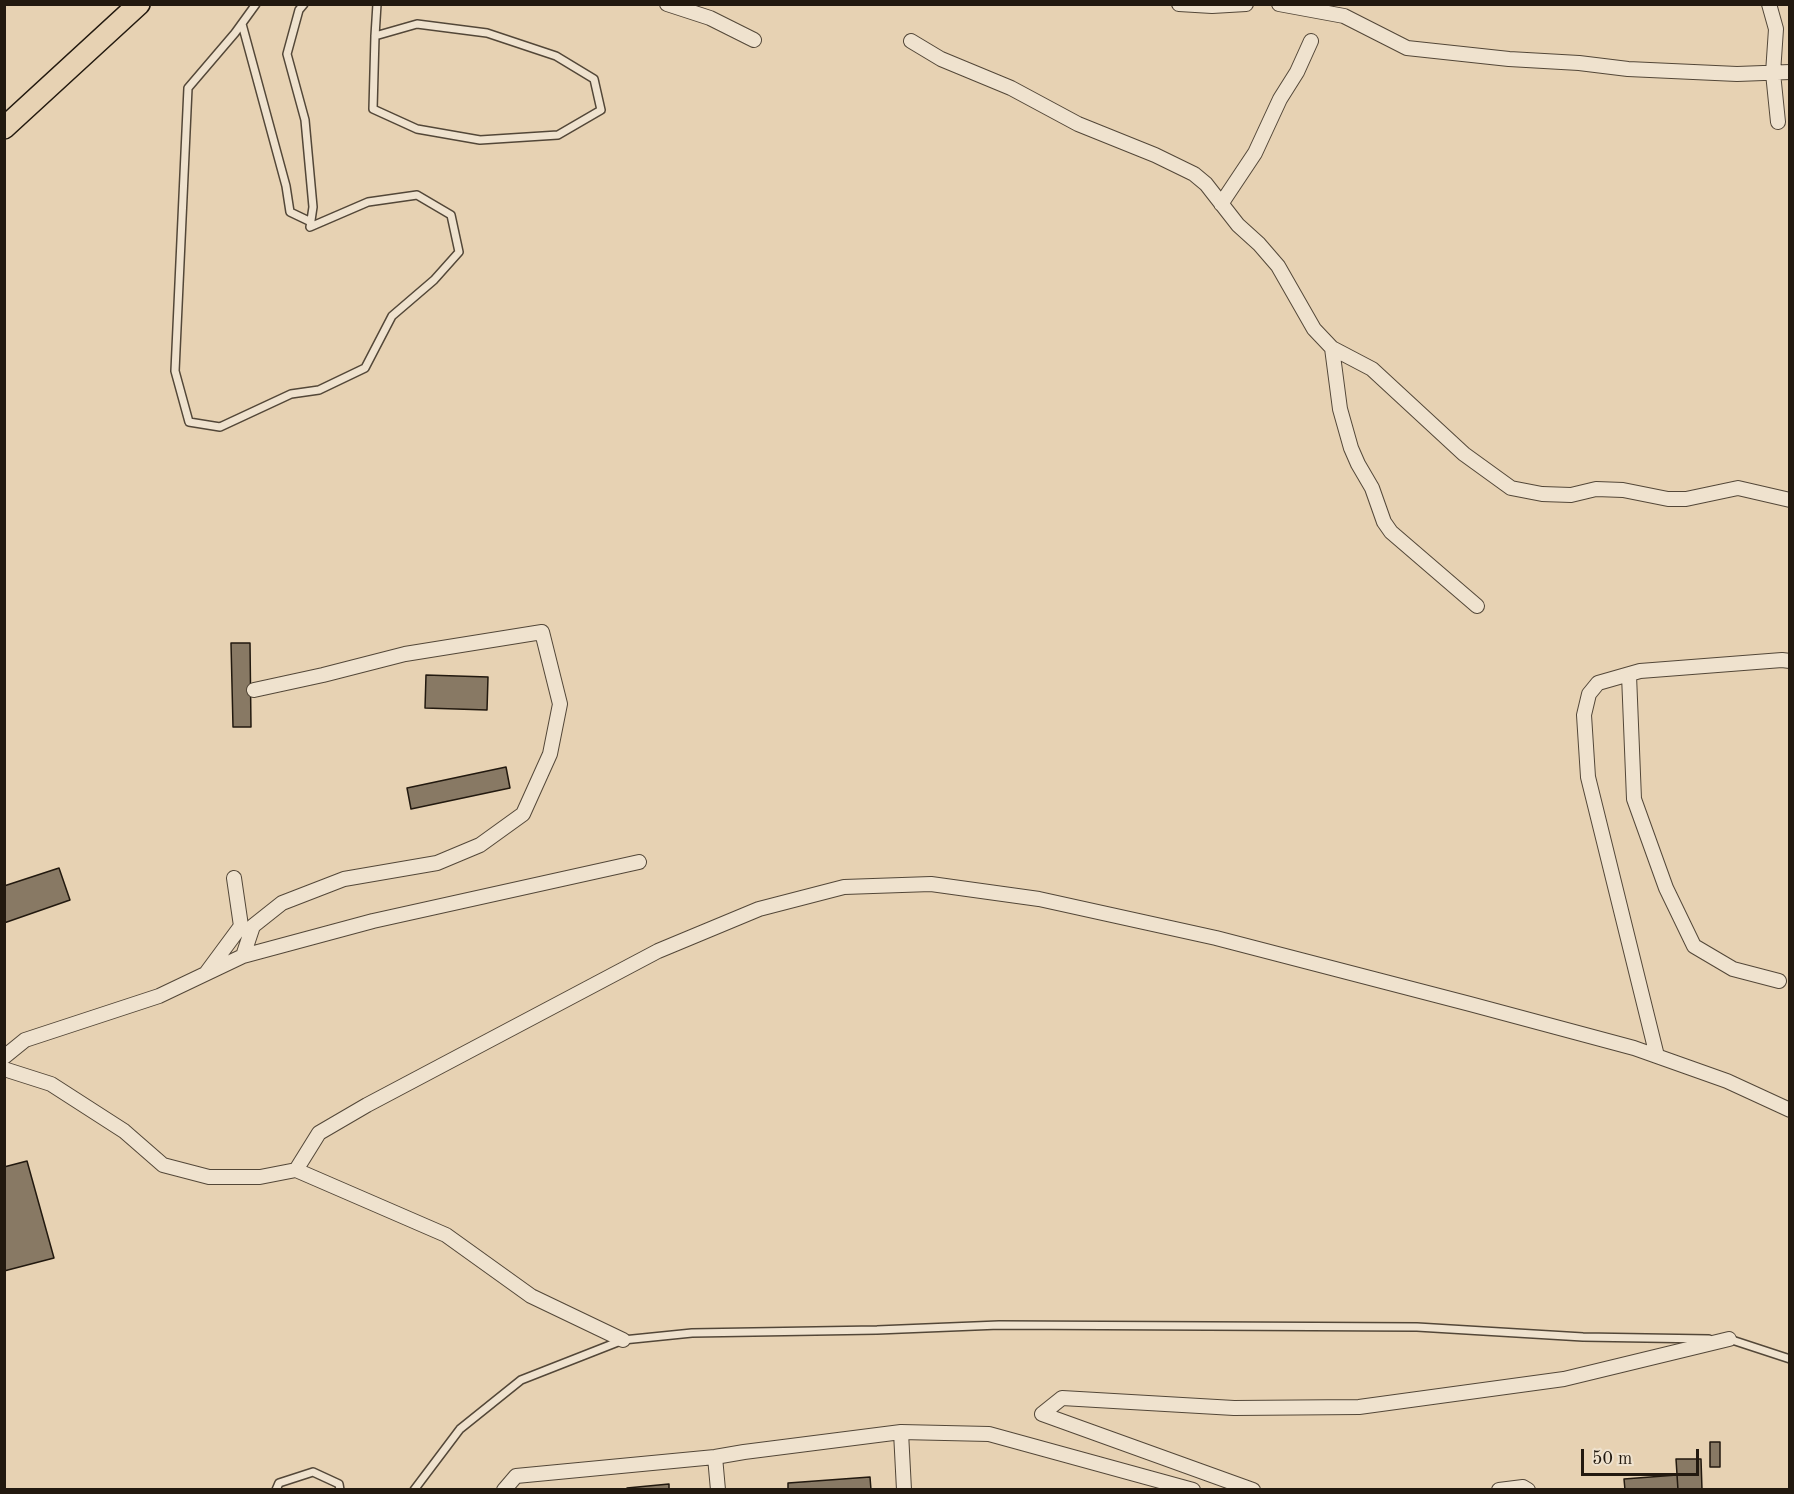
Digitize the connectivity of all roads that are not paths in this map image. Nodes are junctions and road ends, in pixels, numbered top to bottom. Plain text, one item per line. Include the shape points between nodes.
1 (140, 4) edge
2 (256, 4) edge
3 (304, 4) edge
4 (376, 4) edge
5 (668, 4) edge
6 (1179, 4) edge
7 (1246, 4) edge
8 (1279, 4) edge
9 (1768, 4) edge
10 (242, 24) junction
11 (375, 36) junction
12 (754, 40) dead end
13 (911, 41) dead end
14 (1311, 41) dead end
15 (1790, 72) edge
16 (1773, 73) junction
17 (1779, 122) dead end
18 (4, 128) edge
19 (1221, 204) junction
20 (311, 222) junction
21 (1332, 348) junction
22 (1790, 500) edge
23 (1476, 606) dead end
24 (1790, 661) edge
25 (1629, 675) junction
26 (254, 690) dead end
27 (639, 862) dead end
28 (234, 878) dead end
29 (243, 956) junction
30 (206, 974) junction
31 (1779, 981) dead end
32 (1657, 1056) junction
33 (4, 1058) edge
34 (4, 1069) edge
35 (1790, 1110) edge
36 (296, 1170) junction
37 (1729, 1339) junction
38 (623, 1340) junction
39 (1790, 1359) edge
40 (901, 1432) junction
41 (716, 1457) junction
42 (276, 1490) edge
43 (340, 1490) edge
44 (414, 1490) edge
45 (504, 1490) edge
46 (718, 1490) edge
47 (904, 1490) edge
48 (1193, 1490) edge
49 (1253, 1490) edge
50 (1499, 1490) edge
51 (1528, 1490) edge

1 - 18 main road
2 - 10 lane
3 - 20 lane via 287,54 305,120
4 - 11 lane
5 - 12 street via 710,18
6 - 7 street
8 - 16 street via 1344,16 1407,48 1628,69
9 - 16 street via 1776,29
10 - 20 lane via 290,212
10 - 20 lane via 188,88 175,371 189,422 220,427 291,394 319,390 365,368 392,316 459,252 451,214 417,195 368,202 310,227
11 - 11 lane via 417,24 487,33 556,56 594,79 601,110 558,135 480,140 417,129 373,109
13 - 19 street via 1078,123 1174,163 1206,184
14 - 19 street via 1255,153
15 - 16 street
16 - 17 street
19 - 21 street via 1278,266 1314,329
21 - 22 street via 1372,369 1464,454 1511,488 1571,495 1596,489 1623,490 1686,500 1738,488
21 - 23 street via 1340,409 1351,448 1372,488 1383,522
24 - 25 street via 1673,668
25 - 31 street via 1634,799 1666,888 1694,946 1733,969
25 - 32 street via 1598,683 1589,694 1584,715 1585,744 1588,777
26 - 29 street via 405,654 542,632 560,704 550,754 523,814 480,845 437,863 344,879 282,903 253,926
27 - 29 street via 373,921
28 - 30 street via 241,926
29 - 30 street
30 - 33 street via 159,996 26,1040
32 - 35 street via 1727,1081
32 - 36 street via 1216,938 1039,899 931,884 844,887 759,909 647,956 319,1133
34 - 36 street via 51,1084 124,1131 163,1165 209,1177 260,1177
36 - 38 street via 446,1235 531,1296
37 - 38 lane via 1583,1337 1417,1327 999,1325 692,1333
37 - 39 lane
37 - 49 street via 1564,1379 1359,1407 1234,1408 1062,1398 1042,1414
38 - 44 lane via 521,1380 460,1429
40 - 41 street
40 - 47 street
40 - 48 street via 989,1434
41 - 45 street via 516,1476
41 - 46 street
42 - 43 lane via 279,1483 313,1472 339,1484
50 - 51 street

